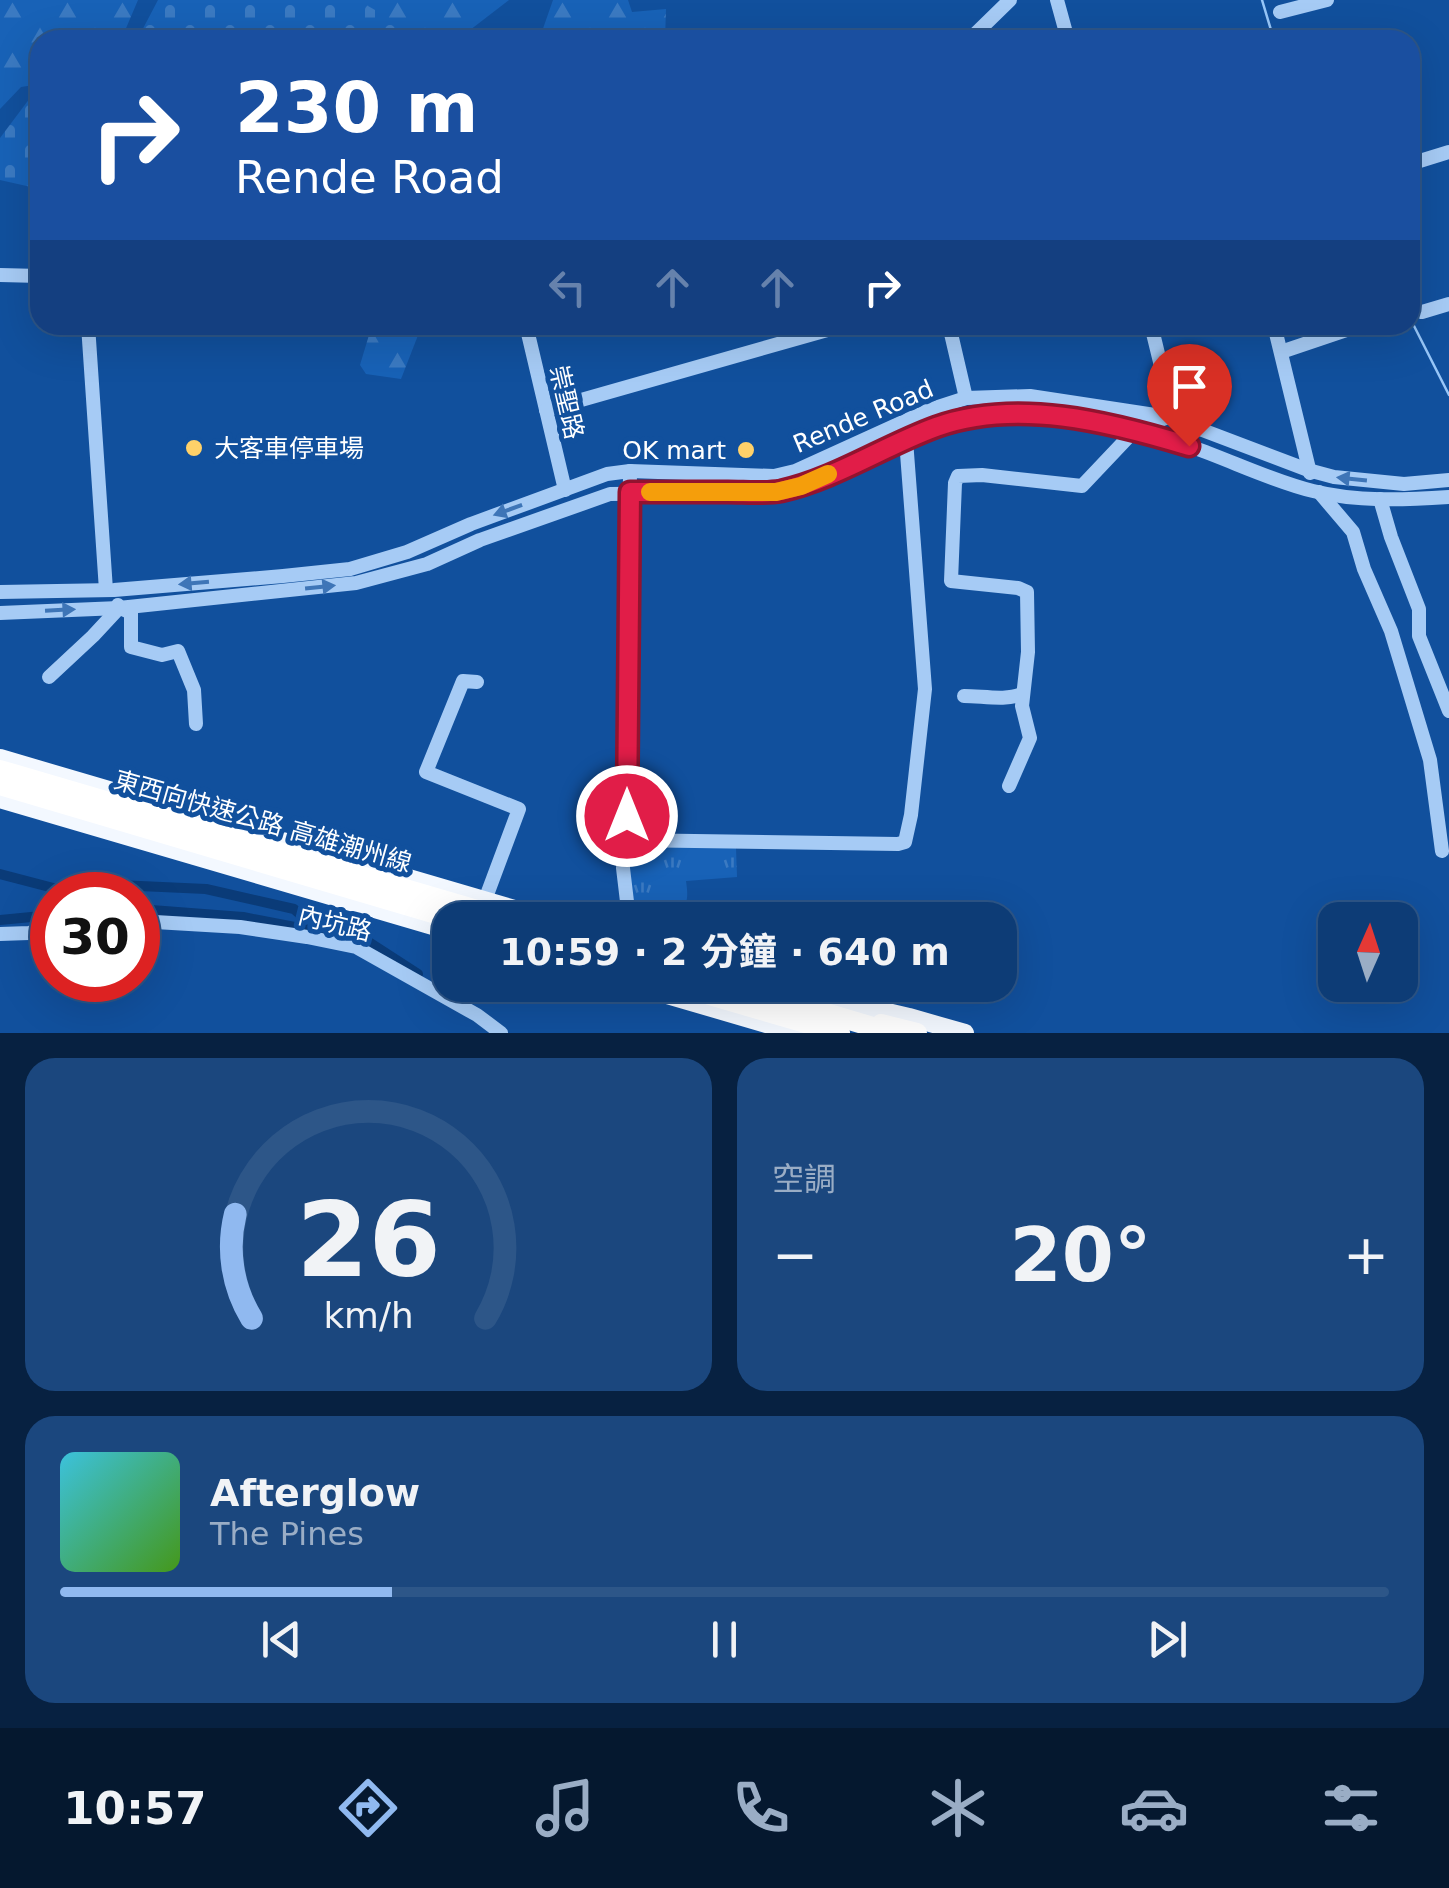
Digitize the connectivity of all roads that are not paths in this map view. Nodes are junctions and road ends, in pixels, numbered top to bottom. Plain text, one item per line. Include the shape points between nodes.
1 (1010, 0) edge
2 (1057, 0) edge
3 (1326, 0) edge
4 (1280, 12) dead end
5 (979, 30) edge
6 (1065, 30) edge
7 (1449, 152) edge
8 (1420, 161) edge
9 (0, 274) edge
10 (30, 276) edge
11 (1449, 304) edge
12 (1422, 312) dead end
13 (89, 335) edge
14 (528, 335) edge
15 (811, 335) edge
16 (951, 335) edge
17 (1154, 335) edge
18 (1277, 335) edge
19 (1332, 335) edge
20 (1282, 352) junction
21 (966, 398) junction
22 (546, 410) junction
23 (1168, 417) junction
24 (1135, 430) junction
25 (906, 440) junction
26 (1308, 470) junction
27 (630, 471) junction
28 (1449, 480) edge
29 (565, 490) junction
30 (630, 492) junction
31 (1319, 492) junction
32 (1449, 498) edge
33 (1380, 499) junction
34 (110, 590) junction
35 (0, 592) edge
36 (119, 608) junction
37 (0, 613) edge
38 (49, 676) dead end
39 (477, 682) dead end
40 (1022, 694) junction
41 (964, 696) dead end
42 (1449, 711) edge
43 (196, 724) dead end
44 (0, 758) edge
45 (0, 770) edge
46 (0, 785) edge
47 (1009, 786) dead end
48 (0, 799) edge
49 (625, 840) junction
50 (1442, 850) dead end
51 (485, 900) junction
52 (450, 902) edge
53 (492, 902) edge
54 (627, 902) edge
55 (432, 913) edge
56 (160, 922) edge
57 (432, 926) edge
58 (30, 933) edge
59 (0, 934) edge
60 (691, 1002) edge
61 (733, 1002) edge
62 (789, 1002) edge
63 (845, 1002) edge
64 (792, 1003) junction
65 (501, 1033) edge
66 (796, 1033) edge
67 (840, 1033) edge
68 (893, 1033) edge
69 (918, 1033) edge
70 (966, 1033) edge

1 - 5 street
2 - 6 street
3 - 4 street
7 - 8 street
9 - 10 street
11 - 12 street
13 - 34 street
14 - 22 street, 崇聖路
15 - 22 street
16 - 21 street
17 - 23 street
18 - 20 street
19 - 20 street
20 - 26 street
21 - 23 street, Rende Road via 1030,396
21 - 27 street, Rende Road via 774,476
22 - 29 street, 崇聖路
23 - 24 street
23 - 26 street, Rende Road
24 - 25 street, Rende Road via 1031,414 972,416
24 - 31 street, Rende Road
24 - 40 street via 1082,486 958,476 952,582 1027,592
25 - 30 street, Rende Road via 776,492
25 - 49 street via 925,689 905,842
28 -> 26 street, Rende Road via 1404,484
26 - 31 street
27 - 29 street, Rende Road
27 - 30 street
29 -> 34 street, Rende Road via 350,568
36 -> 30 street, Rende Road via 356,583
30 - 49 street
31 - 33 street, Rende Road
31 - 50 street via 1353,532 1391,631 1430,760
32 - 33 street, Rende Road
33 - 42 street via 1419,609 1419,636
34 - 35 street, Rende Road
34 - 36 street
37 -> 36 street, Rende Road
36 - 38 street
36 - 43 street via 131,613 131,647 162,656 178,651 194,690
39 - 51 street via 463,680 426,772 519,809
40 - 41 street
40 - 47 street via 1030,738
44 - 51 main road
45 - 52 highway, 東西向快速公路 高雄潮州線
46 - 55 highway, 東西向快速公路 高雄潮州線
48 - 57 main road
49 - 54 street
51 - 53 main road
56 - 65 street, 內坑路 via 240,927 356,947
58 - 59 street
60 - 66 main road
61 - 67 highway
62 - 64 highway
63 - 70 main road
64 - 68 highway
64 - 69 highway

